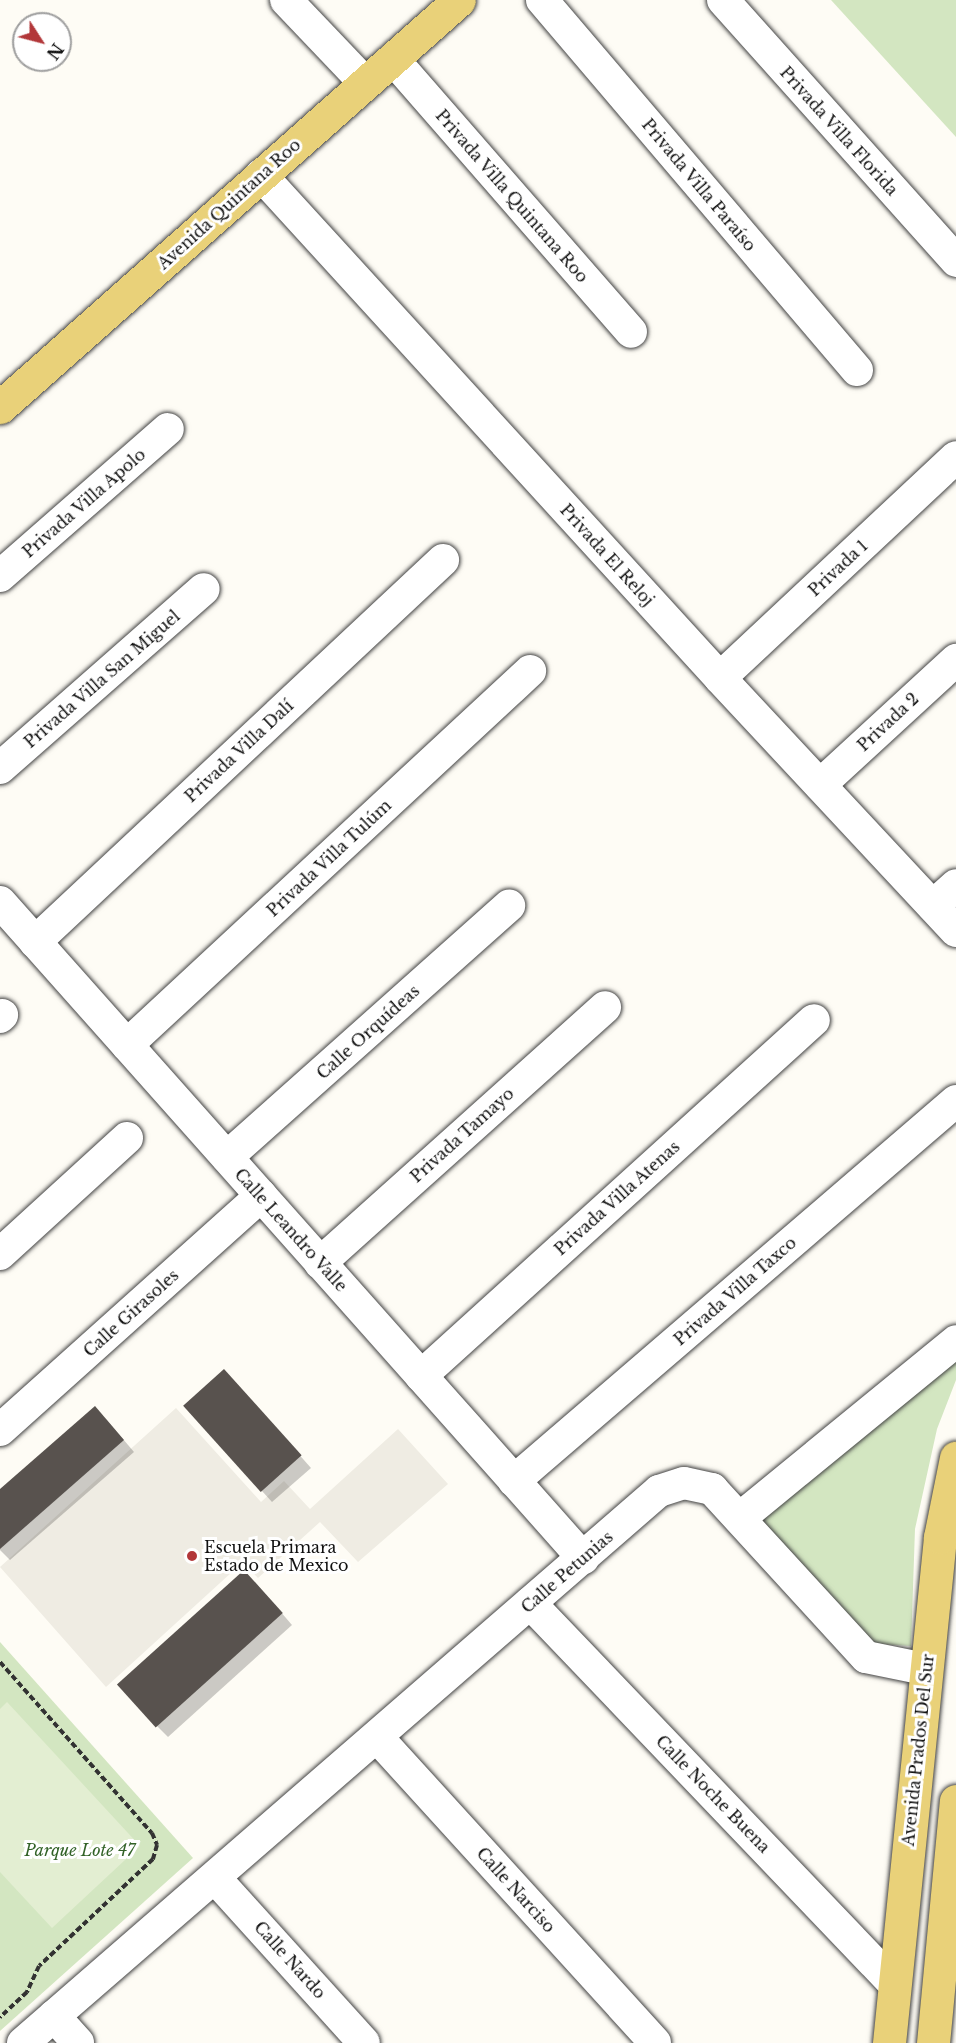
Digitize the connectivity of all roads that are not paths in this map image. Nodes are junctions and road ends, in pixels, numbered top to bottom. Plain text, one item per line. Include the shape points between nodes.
1 (286, 0) edge
2 (459, 0) edge
3 (542, 0) edge
4 (723, 0) edge
5 (393, 59) junction
6 (365, 83) junction
7 (261, 176) junction
8 (956, 261) edge
9 (631, 332) dead end
10 (856, 370) dead end
11 (0, 407) edge
12 (168, 429) dead end
13 (956, 457) edge
14 (443, 560) dead end
15 (0, 576) edge
16 (204, 589) dead end
17 (956, 660) edge
18 (530, 671) dead end
19 (720, 678) junction
20 (0, 768) edge
21 (820, 785) junction
22 (956, 885) edge
23 (0, 902) edge
24 (509, 906) dead end
25 (933, 906) junction
26 (956, 931) edge
27 (35, 942) junction
28 (605, 1007) dead end
29 (814, 1020) dead end
30 (127, 1045) junction
31 (956, 1101) edge
32 (127, 1138) dead end
33 (227, 1157) junction
34 (261, 1196) junction
35 (0, 1254) edge
36 (320, 1263) junction
37 (956, 1341) edge
38 (421, 1376) junction
39 (0, 1430) edge
40 (956, 1458) edge
41 (514, 1481) junction
42 (740, 1518) junction
43 (948, 1538) edge
44 (583, 1558) junction
45 (531, 1603) junction
46 (926, 1669) junction
47 (377, 1737) junction
48 (955, 1816) edge
49 (215, 1878) junction
50 (895, 1985) junction
51 (54, 2016) junction
52 (23, 2043) edge
53 (78, 2043) edge
54 (364, 2043) edge
55 (655, 2043) edge
56 (889, 2043) edge
57 (933, 2043) edge

1 - 6 street
2 - 5 main road, Avenida Quintana Roo
3 - 10 street, Privada Villa Paraíso
4 - 8 street, Privada Villa Florida
5 - 6 main road, Avenida Quintana Roo
5 - 9 street, Privada Villa Quintana Roo
6 - 7 main road, Avenida Quintana Roo
7 - 11 main road, Avenida Quintana Roo
7 - 19 street, Privada El Reloj
12 - 15 street, Privada Villa Apolo
13 - 19 street, Privada 1
14 - 27 street, Privada Villa Dalí
16 - 20 street, Privada Villa San Miguel
17 - 21 street, Privada 2
18 - 30 street, Privada Villa Tulúm
19 - 21 street, Privada El Reloj
21 - 25 street, Privada El Reloj
22 - 25 street
23 - 27 street, Calle Leandro Valle
24 - 33 street, Calle Orquídeas
25 - 26 street, Privada El Reloj
27 - 30 street, Calle Leandro Valle
28 - 36 street, Privada Tamayo
29 - 38 street, Privada Villa Atenas
30 - 33 street, Calle Leandro Valle
31 - 41 street, Privada Villa Taxco
32 - 35 street
33 - 34 street, Calle Leandro Valle
34 - 36 street, Calle Leandro Valle
34 - 39 street, Calle Girasoles
36 - 38 street, Calle Leandro Valle
37 - 42 street
38 - 41 street, Calle Leandro Valle
40 - 43 main road, Avenida Prados Del Sur
41 - 44 street, Calle Leandro Valle
42 - 44 street, Calle Petunias via 712,1489 684,1483 659,1491
42 - 46 street, Calle Petunias via 866,1657
43 - 46 main road, Avenida Prados Del Sur
44 - 45 street, Calle Petunias
45 - 47 street, Calle Petunias
45 - 50 street, Calle Noche Buena
46 - 50 main road, Avenida Prados Del Sur
47 - 49 street, Calle Petunias
47 - 55 street, Calle Narciso
48 - 57 main road
49 - 51 street, Calle Petunias
49 - 54 street, Calle Nardo
50 - 56 main road, Avenida Prados Del Sur
51 - 52 street
51 - 53 street

